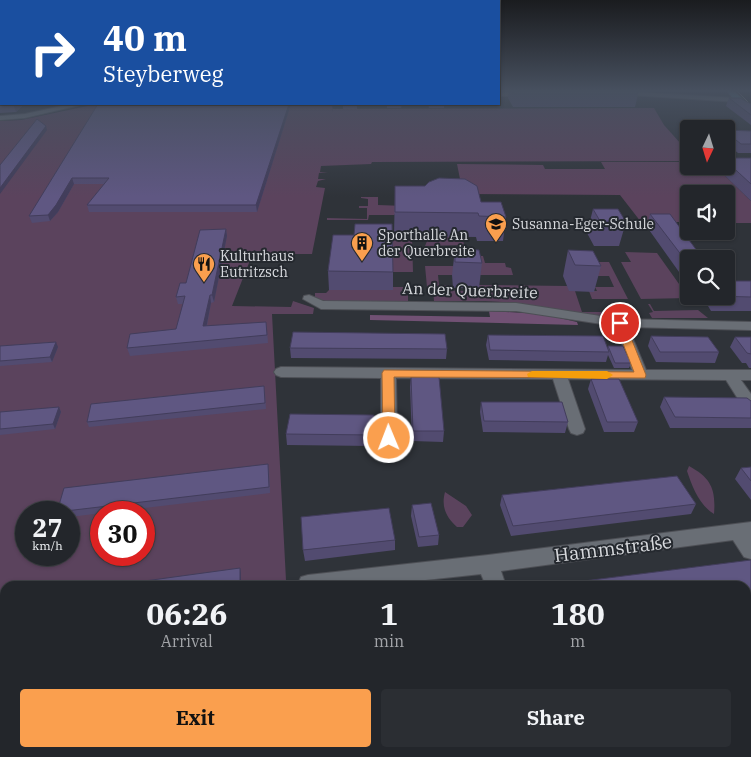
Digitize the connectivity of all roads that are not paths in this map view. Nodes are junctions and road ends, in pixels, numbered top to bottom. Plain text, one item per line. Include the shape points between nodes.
1 (309, 299) dead end
2 (620, 323) junction
3 (751, 326) edge
4 (281, 372) dead end
5 (388, 373) junction
6 (559, 375) junction
7 (641, 375) junction
8 (730, 375) junction
9 (751, 375) edge
10 (751, 406) edge
11 (577, 430) dead end
12 (389, 438) dead end
13 (744, 530) edge
14 (751, 551) edge
15 (488, 564) junction
16 (335, 581) edge
17 (494, 581) edge

1 - 2 street, An der Querbreite via 322,305 516,307
2 - 3 street, An der Querbreite
2 - 7 street
4 - 5 street
5 - 6 street
5 - 12 street
6 - 7 street
6 - 11 street
7 - 8 street
8 - 9 street
8 - 10 street
13 - 14 street, Hammstraße
13 - 15 street, Hammstraße
15 - 16 street, Hammstraße
15 - 17 street

